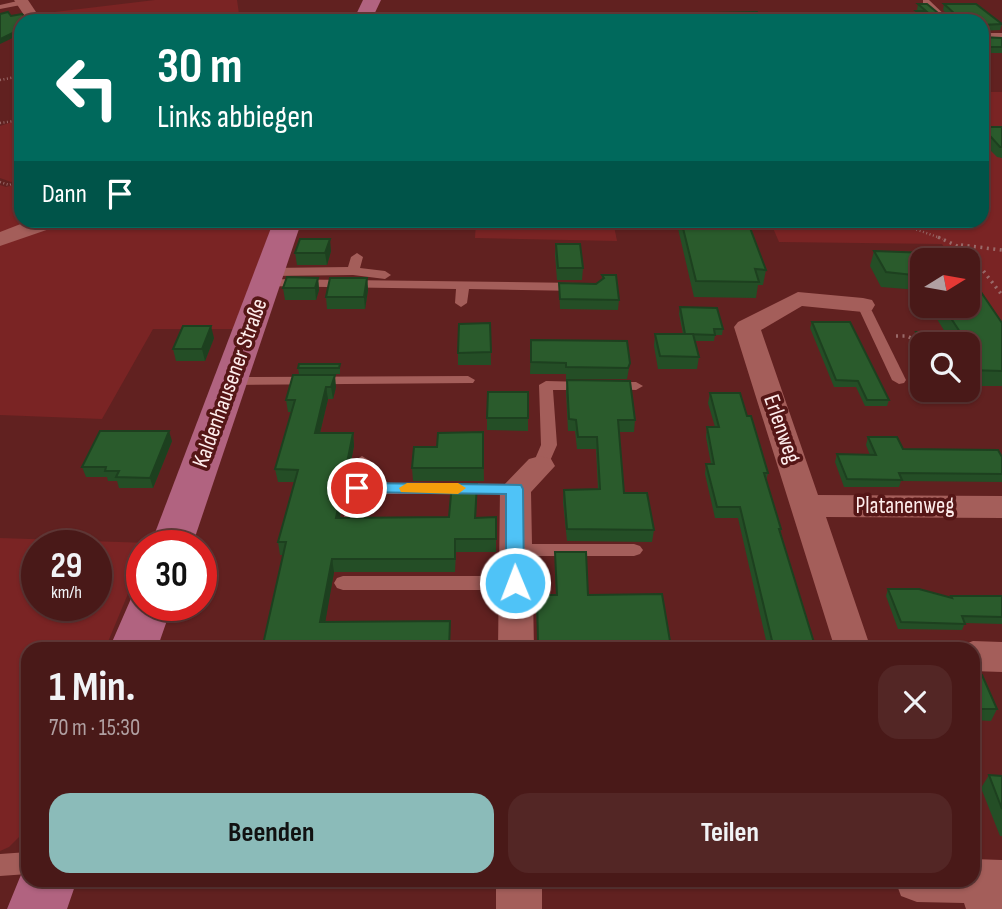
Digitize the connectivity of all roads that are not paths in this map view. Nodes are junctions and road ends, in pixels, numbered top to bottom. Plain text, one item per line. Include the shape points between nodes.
1 (22, 1) edge
2 (926, 2) edge
3 (0, 7) edge
4 (939, 14) edge
5 (31, 228) edge
6 (285, 228) edge
7 (0, 239) edge
8 (357, 257) dead end
9 (353, 271) junction
10 (268, 278) junction
11 (569, 283) junction
12 (463, 285) junction
13 (595, 287) edge
14 (461, 303) dead end
15 (574, 304) edge
16 (863, 305) joint
17 (468, 380) dead end
18 (899, 380) dead end
19 (230, 381) junction
20 (636, 386) dead end
21 (362, 461) dead end
22 (540, 466) joint
23 (357, 488) junction
24 (515, 489) junction
25 (807, 506) junction
26 (1002, 507) edge
27 (352, 517) edge
28 (177, 530) edge
29 (515, 550) junction
30 (634, 550) dead end
31 (343, 583) dead end
32 (515, 583) junction
33 (143, 621) edge
34 (136, 642) edge
35 (516, 642) edge
36 (851, 642) edge
37 (980, 656) edge
38 (1002, 656) edge
39 (21, 864) edge
40 (0, 865) edge
41 (45, 887) edge
42 (519, 887) edge
43 (969, 887) edge
44 (990, 891) edge
45 (37, 909) edge
46 (519, 909) edge

1 - 3 lane
2 - 4 lane
5 - 7 street
6 - 10 main road, Kaldenhausener Straße
8 - 9 lane
9 - 10 lane
9 - 11 lane via 369,275 532,276
10 - 12 lane
10 - 19 main road, Kaldenhausener Straße
11 - 12 lane
11 - 13 lane
11 - 15 lane
12 - 14 lane
16 - 18 lane
16 - 25 street, Erlenweg via 798,299 747,327
17 - 19 lane
19 - 28 main road, Kaldenhausener Straße
20 - 22 lane via 546,385 549,445
21 - 23 lane
22 - 24 street
23 - 24 lane
23 - 27 lane
24 - 29 street
25 - 26 street, Platanenweg
25 - 36 street, Erlenweg
29 - 30 lane
29 - 32 street
31 - 32 lane
32 - 35 street
33 - 34 main road
37 - 38 street
39 - 40 lane
41 - 45 main road
42 - 46 street
43 - 44 street

